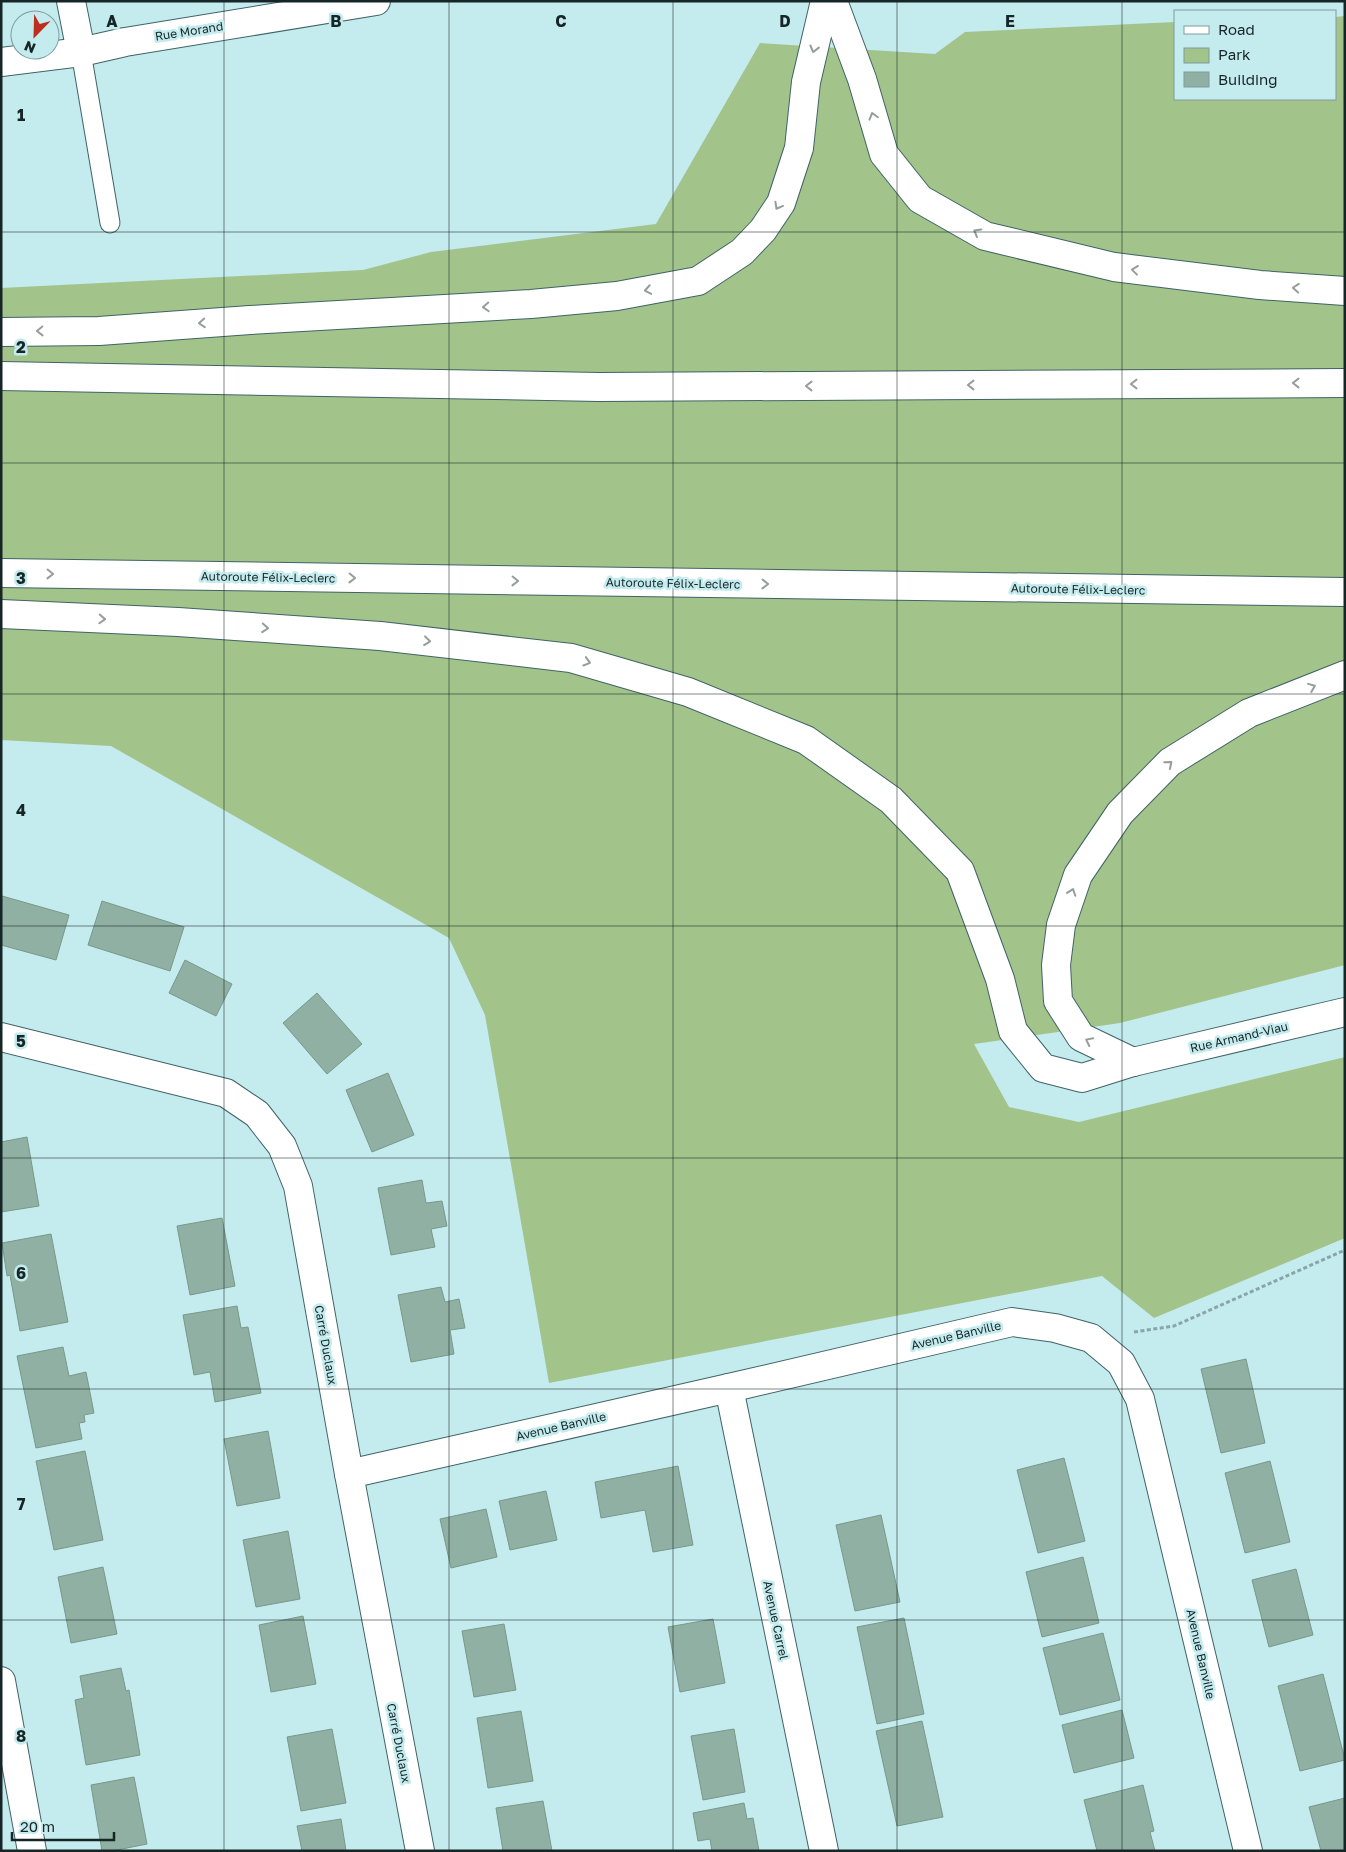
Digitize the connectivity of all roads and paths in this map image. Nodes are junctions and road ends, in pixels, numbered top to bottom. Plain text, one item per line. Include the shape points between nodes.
1 (71, 1) edge
2 (376, 1) edge
3 (826, 1) edge
4 (833, 1) edge
5 (81, 52) junction
6 (1, 62) edge
7 (110, 223) dead end
8 (1345, 291) edge
9 (1, 332) edge
10 (1, 376) edge
11 (1345, 383) edge
12 (1, 573) edge
13 (1345, 592) edge
14 (1, 614) edge
15 (1345, 675) edge
16 (1345, 1012) edge
17 (1, 1036) edge
18 (1133, 1062) junction
19 (1345, 1250) edge
20 (1091, 1338) junction
21 (729, 1388) junction
22 (349, 1474) junction
23 (1, 1681) edge
24 (32, 1851) edge
25 (420, 1851) edge
26 (824, 1851) edge
27 (1248, 1851) edge

1 - 5 main road
2 - 5 main road, Rue Morand
3 -> 9 main road via 806,82 799,148 781,203 763,230 742,252 698,281 617,296 532,304 99,331
8 -> 4 main road via 1260,285 1114,267 985,236 920,199 884,154 862,79
5 - 6 main road, Rue Morand
5 - 7 lane
11 -> 10 main road via 599,388
12 -> 13 main road, Autoroute Félix-Leclerc
14 -> 18 main road, Rue Armand-Viau via 370,635 572,658 688,692 806,740 891,800 960,871 1000,979 1013,1031 1043,1068 1082,1078
18 -> 15 main road via 1081,1037 1058,1001 1056,965 1061,924 1078,875 1120,813 1170,762 1249,713
16 - 18 main road, Rue Armand-Viau
17 - 22 main road, Carré Duclaux via 226,1094 258,1114 282,1146 298,1186
19 - 20 path via 1174,1326
20 - 21 main road, Avenue Banville via 1055,1328 1012,1322
20 - 27 main road, Avenue Banville via 1121,1363 1140,1399
21 - 22 main road, Avenue Banville
21 - 26 main road, Avenue Carrel
22 - 25 main road, Carré Duclaux
23 - 24 main road

